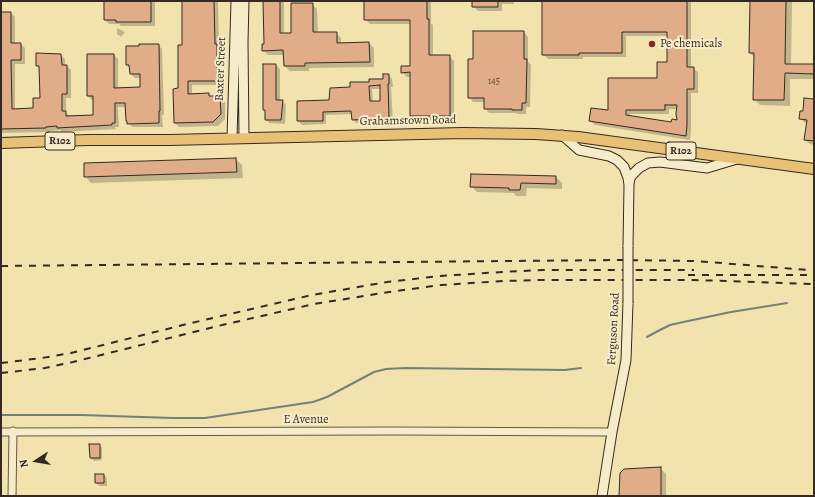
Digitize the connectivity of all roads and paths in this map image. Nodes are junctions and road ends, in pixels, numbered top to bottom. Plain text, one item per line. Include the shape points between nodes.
1 (236, 1) edge
2 (244, 1) edge
3 (562, 135) junction
4 (232, 138) junction
5 (244, 138) junction
6 (1, 143) edge
7 (737, 158) junction
8 (814, 169) edge
9 (629, 185) junction
10 (13, 431) junction
11 (1, 432) edge
12 (612, 432) junction
13 (12, 496) edge
14 (602, 496) edge

1 - 4 main road, Baxter Street
2 - 5 main road, Baxter Street
3 - 5 main road, Grahamstown Road / R102 via 487,132
3 - 7 main road, Grahamstown Road / R102
3 - 9 main road, Ferguson Road via 579,150 617,160 624,167
4 - 5 main road, Grahamstown Road / R102
4 - 6 main road, Grahamstown Road / R102
7 - 8 main road, Grahamstown Road / R102
7 - 9 main road, Ferguson Road via 710,168 648,163 633,174
9 - 12 main road, Ferguson Road, bridge via 626,360
10 - 11 street, E Avenue
10 - 12 street, E Avenue
10 - 13 street
12 - 14 main road, Ferguson Road

